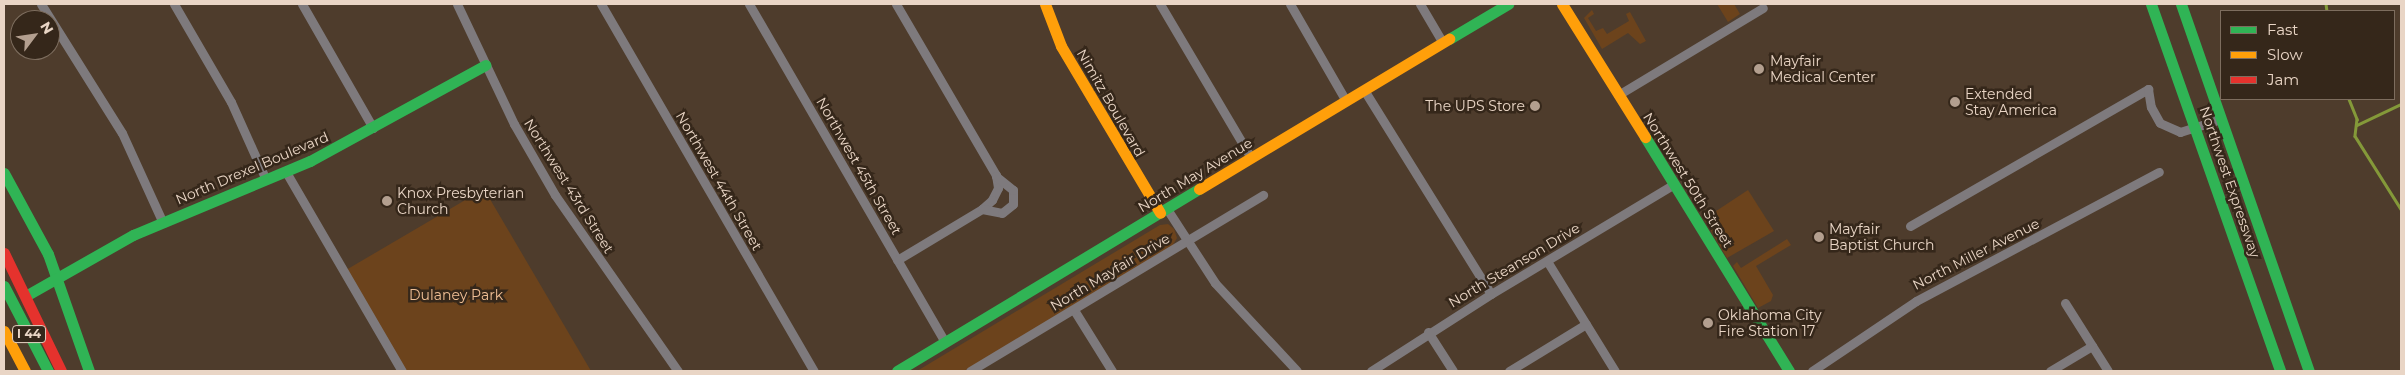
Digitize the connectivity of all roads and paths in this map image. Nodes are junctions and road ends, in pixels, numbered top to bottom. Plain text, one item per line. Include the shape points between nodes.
1 (41, 4) edge
2 (174, 4) edge
3 (302, 4) edge
4 (457, 4) edge
5 (601, 4) edge
6 (749, 4) edge
7 (896, 4) edge
8 (1045, 4) edge
9 (1160, 4) edge
10 (1290, 4) edge
11 (1420, 4) edge
12 (1508, 4) edge
13 (1562, 4) edge
14 (2152, 4) edge
15 (2181, 4) edge
16 (1763, 8) dead end
17 (1443, 43) junction
18 (485, 65) junction
19 (1364, 90) junction
20 (1618, 95) junction
21 (1346, 101) junction
22 (2221, 118) junction
23 (2195, 126) junction
24 (373, 128) junction
25 (1251, 158) junction
26 (286, 172) junction
27 (2159, 172) dead end
28 (4, 173) edge
29 (996, 175) junction
30 (266, 180) junction
31 (1674, 184) junction
32 (1263, 195) dead end
33 (982, 209) junction
34 (1164, 211) junction
35 (163, 223) junction
36 (1910, 226) dead end
37 (1187, 242) junction
38 (4, 252) edge
39 (897, 260) junction
40 (1548, 261) junction
41 (57, 276) junction
42 (4, 281) edge
43 (6, 291) edge
44 (29, 294) dead end
45 (1491, 294) junction
46 (2065, 303) dead end
47 (1074, 310) junction
48 (1586, 324) junction
49 (4, 331) edge
50 (1428, 332) junction
51 (945, 342) junction
52 (2092, 346) junction
53 (26, 371) edge
54 (48, 371) edge
55 (61, 371) edge
56 (89, 371) edge
57 (402, 371) edge
58 (678, 371) edge
59 (814, 371) edge
60 (897, 371) edge
61 (970, 371) edge
62 (1112, 371) edge
63 (1297, 371) edge
64 (1371, 371) edge
65 (1453, 371) edge
66 (1509, 371) edge
67 (1615, 371) edge
68 (1790, 371) edge
69 (1812, 371) edge
70 (2050, 371) edge
71 (2108, 371) edge
72 (2280, 371) edge
73 (2309, 371) edge

1 - 35 street via 122,133
2 - 30 street via 231,102
3 - 24 street
4 - 18 street, Northwest 43rd Street
5 - 59 street, Northwest 44th Street
6 - 39 street, Northwest 45th Street
7 - 29 street
8 - 34 main road, Nimitz Boulevard via 1061,46
9 - 25 street
10 - 21 street
11 - 17 street
12 - 17 main road, North May Avenue
13 - 20 main road, Northwest 50th Street
14 - 23 main road, Northwest Expressway
15 - 22 main road, Northwest Expressway
16 - 20 street
17 - 19 main road, North May Avenue
18 - 24 main road, North Drexel Boulevard
18 - 58 street, Northwest 43rd Street via 555,195
19 - 21 main road, North May Avenue
19 - 45 street
20 - 31 main road, Northwest 50th Street
21 - 25 main road, North May Avenue
22 - 23 street
22 - 73 main road, Northwest Expressway
23 - 36 street via 2180,132 2160,123 2151,107 2148,89
23 - 72 main road, Northwest Expressway
24 - 26 main road, North Drexel Boulevard
25 - 34 main road, North May Avenue
26 - 30 main road, North Drexel Boulevard
26 - 57 street
27 - 69 street, North Miller Avenue via 1916,300
28 - 41 main road via 39,234
29 - 33 street via 998,188 995,197
29 - 33 street via 1014,195 1010,209 998,214
30 - 35 main road, North Drexel Boulevard
31 - 40 street, North Steanson Drive
31 - 68 main road, Northwest 50th Street
32 - 37 street, North Mayfair Drive
33 - 39 street
34 - 37 street
34 - 51 main road, North May Avenue
35 - 41 main road, North Drexel Boulevard via 116,243
37 - 47 street, North Mayfair Drive
37 - 63 street via 1226,296
38 - 55 main road
39 - 51 street, Northwest 45th Street
40 - 45 street, North Steanson Drive
40 - 48 street
41 - 44 main road, North Drexel Boulevard
41 - 56 main road
42 - 43 main road
43 - 54 main road, I 44
45 - 50 street, North Steanson Drive
46 - 52 street
47 - 61 street, North Mayfair Drive
47 - 62 street
48 - 66 street
48 - 67 street
49 - 53 main road
50 - 64 street, North Steanson Drive
50 - 65 street
51 - 60 main road, North May Avenue
52 - 70 street
52 - 71 street

